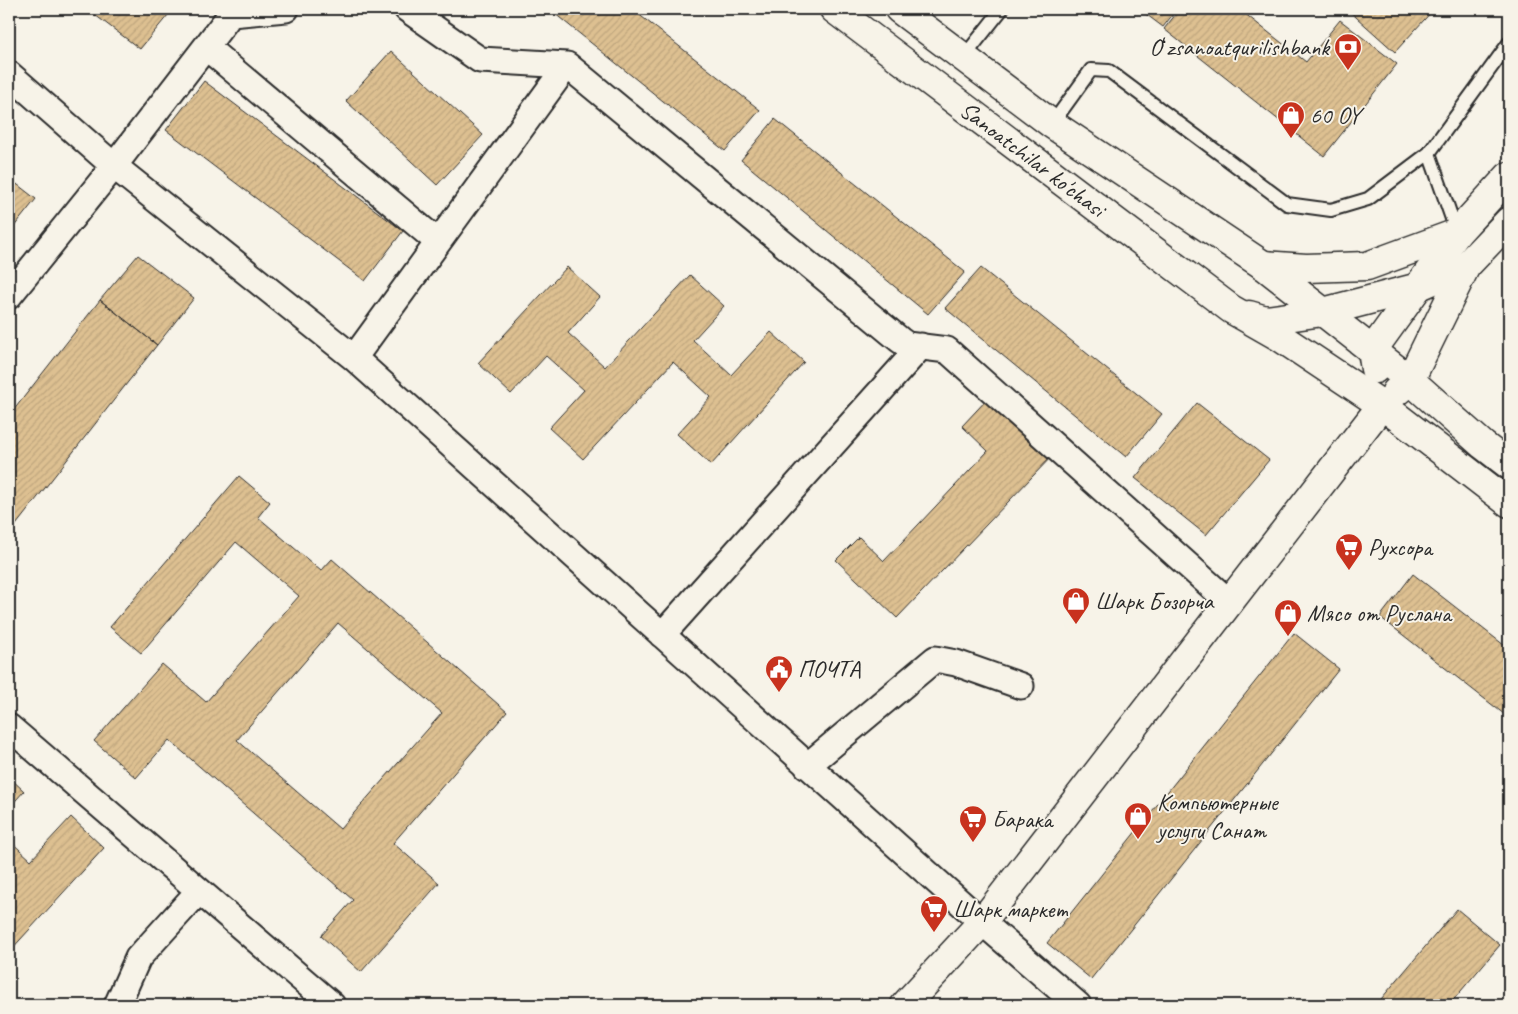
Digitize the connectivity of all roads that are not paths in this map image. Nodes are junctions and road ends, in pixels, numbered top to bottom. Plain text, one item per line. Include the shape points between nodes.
1 (286, 9) edge
2 (408, 9) edge
3 (834, 9) edge
4 (899, 9) edge
5 (1002, 9) edge
6 (1509, 42) edge
7 (206, 47) junction
8 (964, 57) junction
9 (567, 65) junction
10 (9, 74) edge
11 (1052, 124) junction
12 (1428, 153) junction
13 (114, 166) junction
14 (1509, 176) edge
15 (1509, 221) edge
16 (1457, 233) junction
17 (438, 242) junction
18 (1263, 265) junction
19 (1466, 266) junction
20 (1415, 288) junction
21 (9, 296) edge
22 (1231, 309) junction
23 (1323, 312) junction
24 (921, 346) junction
25 (1372, 351) junction
26 (354, 358) junction
27 (1410, 380) junction
28 (1382, 405) junction
29 (1509, 465) edge
30 (1509, 503) edge
31 (1230, 603) junction
32 (662, 635) junction
33 (1022, 686) dead end
34 (9, 727) edge
35 (807, 766) junction
36 (199, 891) junction
37 (982, 922) junction
38 (117, 1005) edge
39 (332, 1005) edge
40 (904, 1005) edge
41 (1078, 1005) edge

1 - 7 street via 231,14
2 - 9 street via 480,60
3 - 22 main road, Sanoatchilar ko'chasi
4 - 8 main road, Sanoatchilar ko'chasi
5 - 8 lane
6 - 12 lane
7 - 13 street
7 - 17 street
8 - 11 main road, Sanoatchilar ko'chasi
9 - 17 street
9 - 24 street via 900,340 907,345
10 - 13 street
11 - 12 lane via 1091,70 1109,71 1287,204 1331,210 1368,199
11 - 18 main road, Sanoatchilar ko'chasi
12 - 16 lane
13 - 21 street
13 - 26 street
14 - 16 main road, Sanoatchilar ko'chasi
15 - 19 main road, Sanoatchilar ko'chasi
16 - 18 main road, Sanoatchilar ko'chasi via 1367,266 1306,268
16 - 20 main road, Sanoatchilar ko'chasi
17 - 26 street
18 - 23 main road, Sanoatchilar ko'chasi
19 - 20 main road, Sanoatchilar ko'chasi
19 - 27 main road, Sanoatchilar ko'chasi
20 - 23 main road, Sanoatchilar ko'chasi
20 - 25 main road, Sanoatchilar ko'chasi
22 - 23 main road, Sanoatchilar ko'chasi via 1266,320
22 - 28 main road, Sanoatchilar ko'chasi via 1280,337
23 - 25 main road, Sanoatchilar ko'chasi
24 - 31 street via 948,350
24 - 32 street
25 - 27 main road
25 - 28 main road
26 - 32 street
27 - 28 main road, Sanoatchilar ko'chasi
27 - 29 main road
28 - 30 main road
28 - 31 main road
31 - 37 main road
32 - 35 street
33 - 35 street via 935,659
34 - 36 street
35 - 37 street
36 - 38 street via 138,958
36 - 39 street
37 - 40 main road
37 - 41 street

